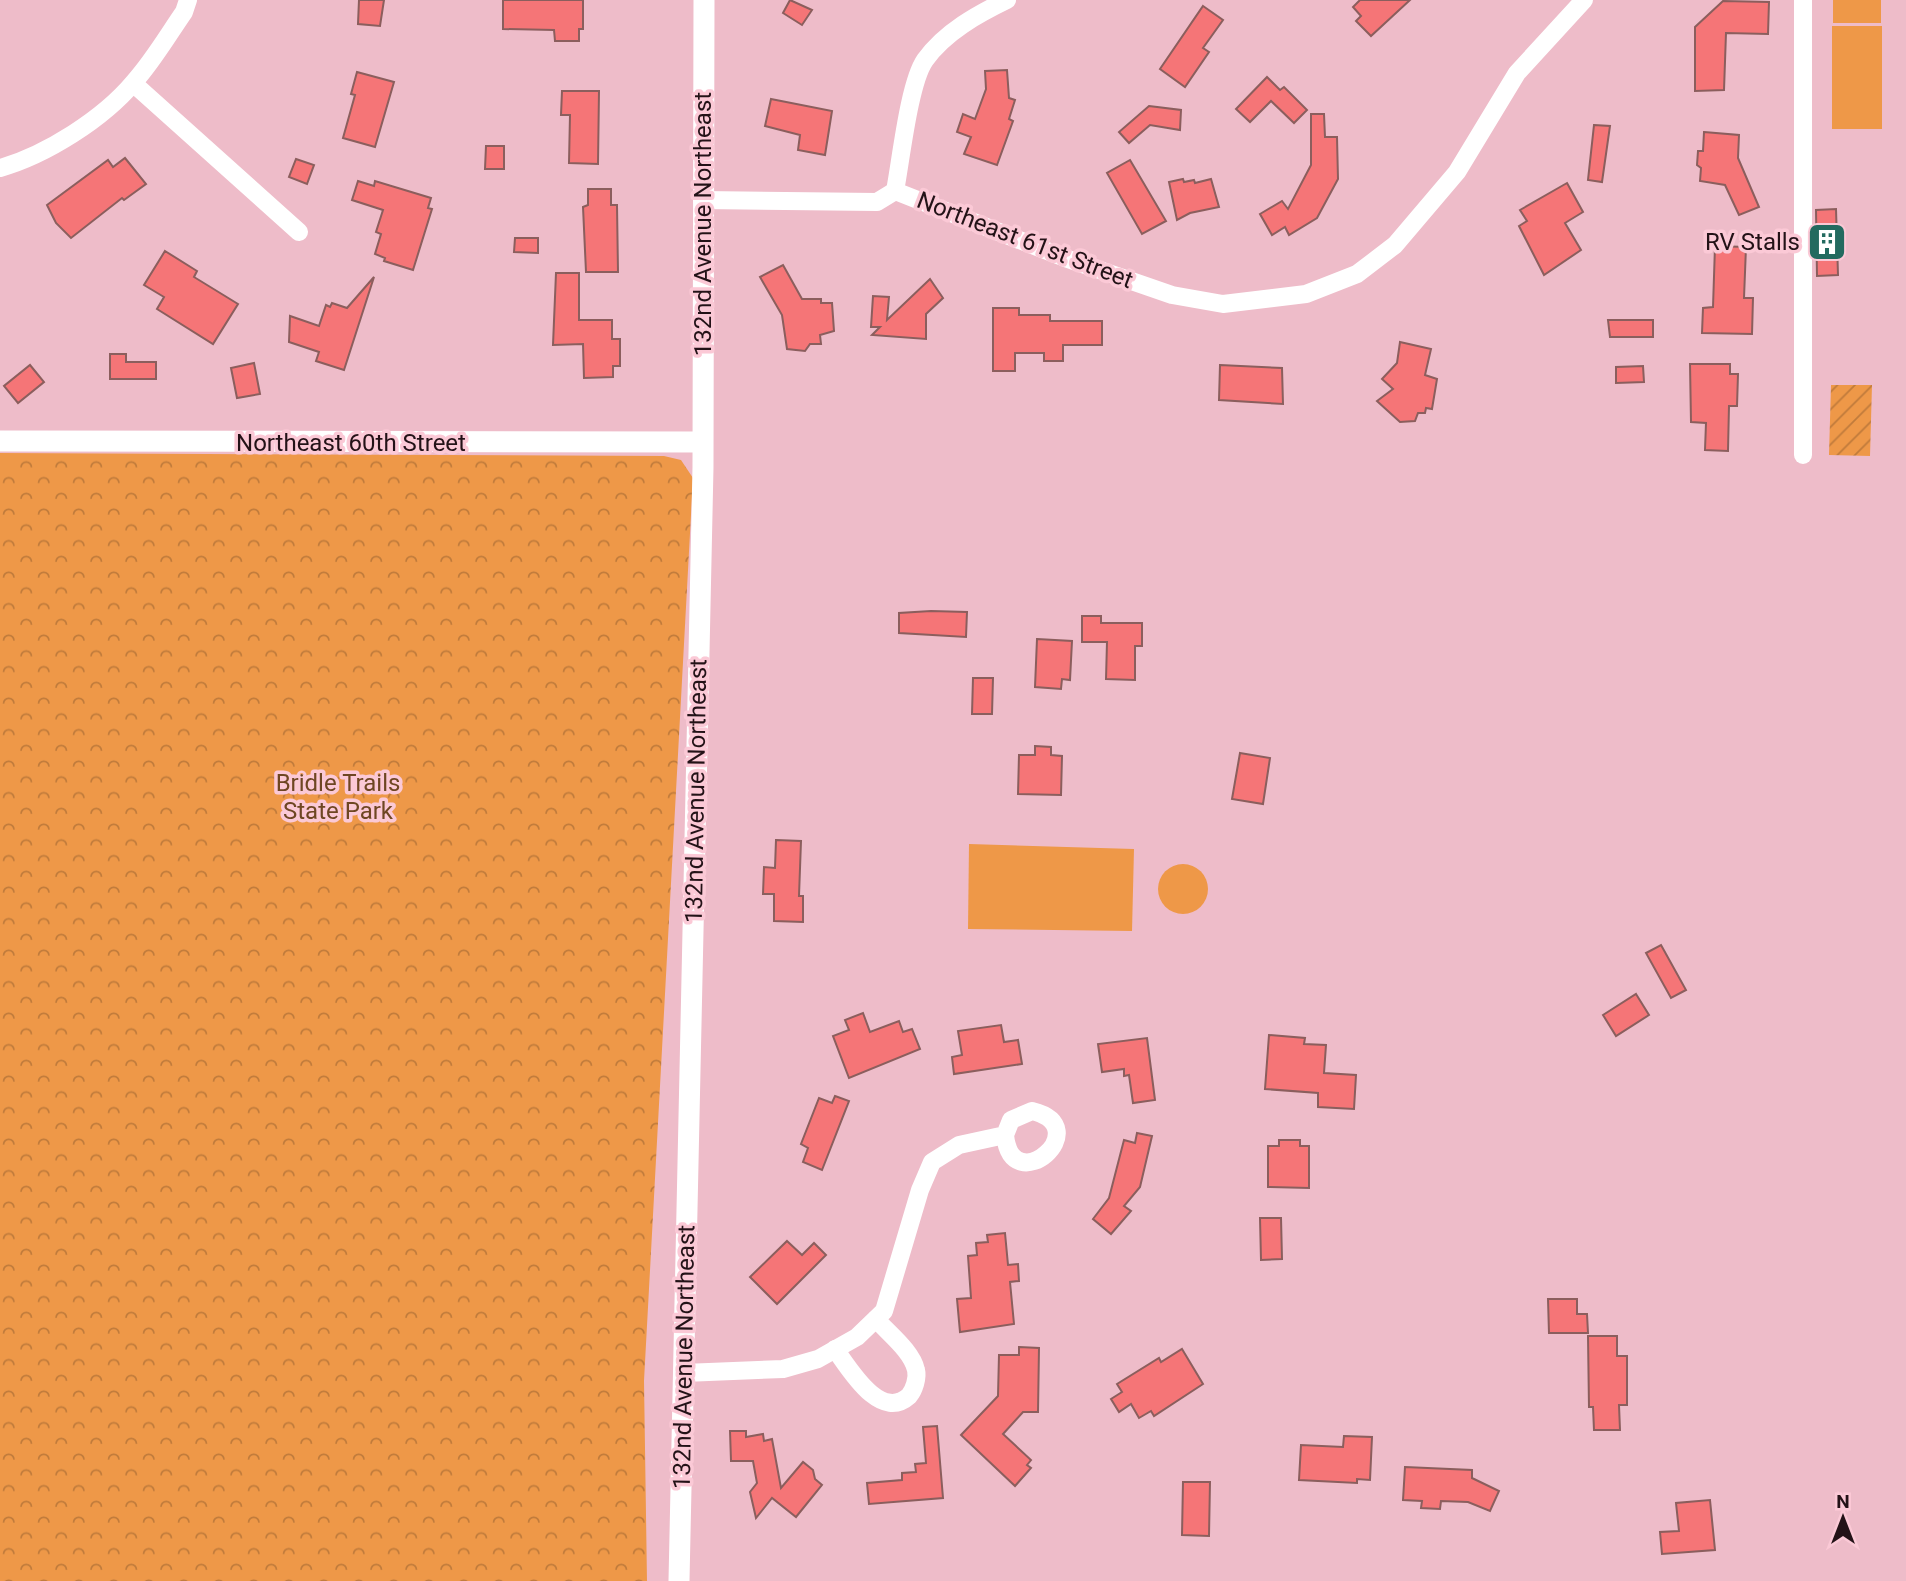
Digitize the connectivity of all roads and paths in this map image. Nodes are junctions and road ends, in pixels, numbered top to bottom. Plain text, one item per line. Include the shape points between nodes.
1 (188, 0) edge
2 (704, 0) edge
3 (1007, 0) edge
4 (1584, 0) edge
5 (1803, 0) edge
6 (134, 83) junction
7 (0, 168) edge
8 (895, 191) junction
9 (702, 200) junction
10 (299, 232) dead end
11 (0, 442) edge
12 (702, 442) junction
13 (1803, 454) dead end
14 (1005, 1135) dead end
15 (876, 1319) junction
16 (835, 1349) junction
17 (684, 1373) junction
18 (679, 1581) edge

1 - 6 street
2 - 9 street, 132nd Avenue Northeast
3 - 8 street via 975,15 925,60 917,78
4 - 8 street, Northeast 61st Street via 1517,73 1457,172 1395,245 1357,274 1306,294 1223,304 1172,295
5 - 13 street
6 - 7 street via 72,135 24,161
6 - 10 street
8 - 9 street, Northeast 61st Street via 877,202
9 - 12 street, 132nd Avenue Northeast
11 - 12 street, Northeast 60th Street
12 - 17 street, 132nd Avenue Northeast
14 - 15 street via 959,1145 932,1162 884,1311
15 - 16 street
15 - 16 street via 908,1354 916,1370 909,1395 897,1402 875,1397
16 - 17 street via 783,1369
17 - 18 street, 132nd Avenue Northeast

